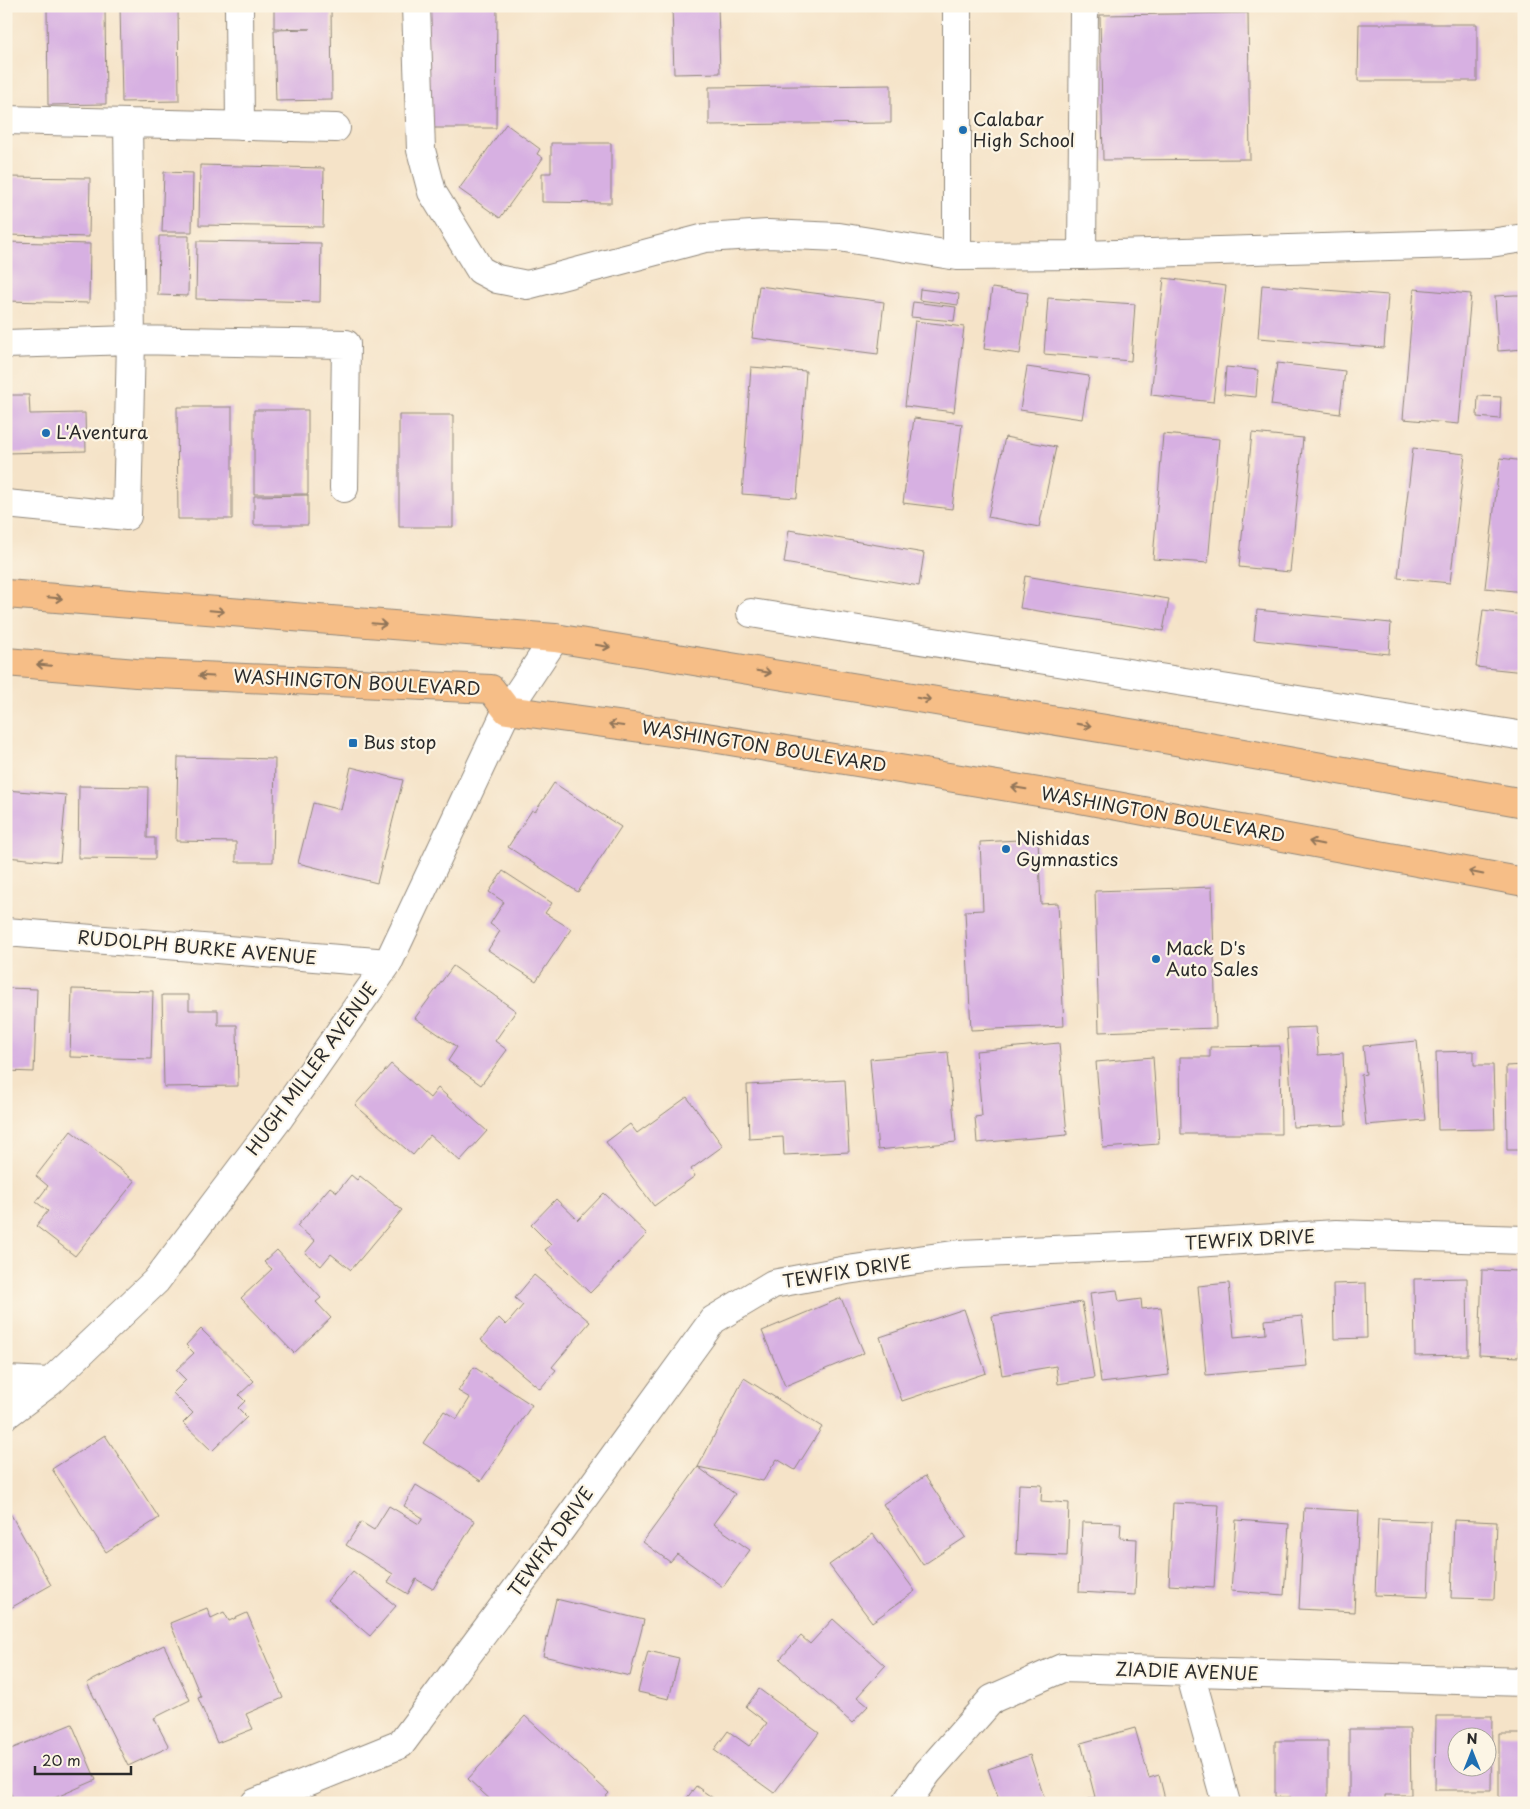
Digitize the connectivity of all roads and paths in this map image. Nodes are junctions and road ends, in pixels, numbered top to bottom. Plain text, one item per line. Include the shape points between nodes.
1 (239, 6) edge
2 (416, 6) edge
3 (957, 6) edge
4 (1084, 6) edge
5 (6, 120) edge
6 (128, 123) junction
7 (240, 126) junction
8 (336, 128) dead end
9 (1524, 238) edge
10 (1082, 254) junction
11 (957, 256) junction
12 (131, 340) junction
13 (6, 344) edge
14 (344, 488) dead end
15 (6, 504) edge
16 (6, 594) edge
17 (751, 613) dead end
18 (555, 638) junction
19 (6, 662) edge
20 (506, 710) junction
21 (1524, 736) edge
22 (1524, 803) edge
23 (1524, 882) edge
24 (6, 932) edge
25 (388, 963) junction
26 (1524, 1240) edge
27 (6, 1380) edge
28 (50, 1382) junction
29 (6, 1415) edge
30 (1190, 1673) junction
31 (1524, 1682) edge
32 (256, 1803) edge
33 (906, 1803) edge
34 (1226, 1803) edge

1 - 7 street
2 - 11 street via 421,150 432,192 480,270 497,279 527,285 705,238 768,234 839,237
3 - 11 street
4 - 10 street
5 - 6 street
6 - 7 street
6 - 12 street
7 - 8 street
9 - 10 street via 1480,244
10 - 11 street
12 - 13 street
12 - 14 street via 346,344
12 - 15 street via 127,516
16 -> 18 highway
17 - 21 street
18 - 20 street, HUGH MILLER AVENUE
18 -> 22 highway via 1136,734
20 -> 19 highway, WASHINGTON BOULEVARD via 491,689 136,673
23 -> 20 highway, WASHINGTON BOULEVARD via 1069,797 700,736
20 - 25 street, HUGH MILLER AVENUE
24 - 25 street, RUDOLPH BURKE AVENUE
25 - 28 street, HUGH MILLER AVENUE via 280,1117 156,1281
26 - 32 street, TEWFIX DRIVE via 1336,1234 960,1254 773,1284 713,1320 401,1744
27 - 28 street
28 - 29 street, HUGH MILLER AVENUE
30 - 31 street, ZIADIE AVENUE
30 - 33 street, ZIADIE AVENUE via 1062,1668 992,1699 928,1772
30 - 34 street

